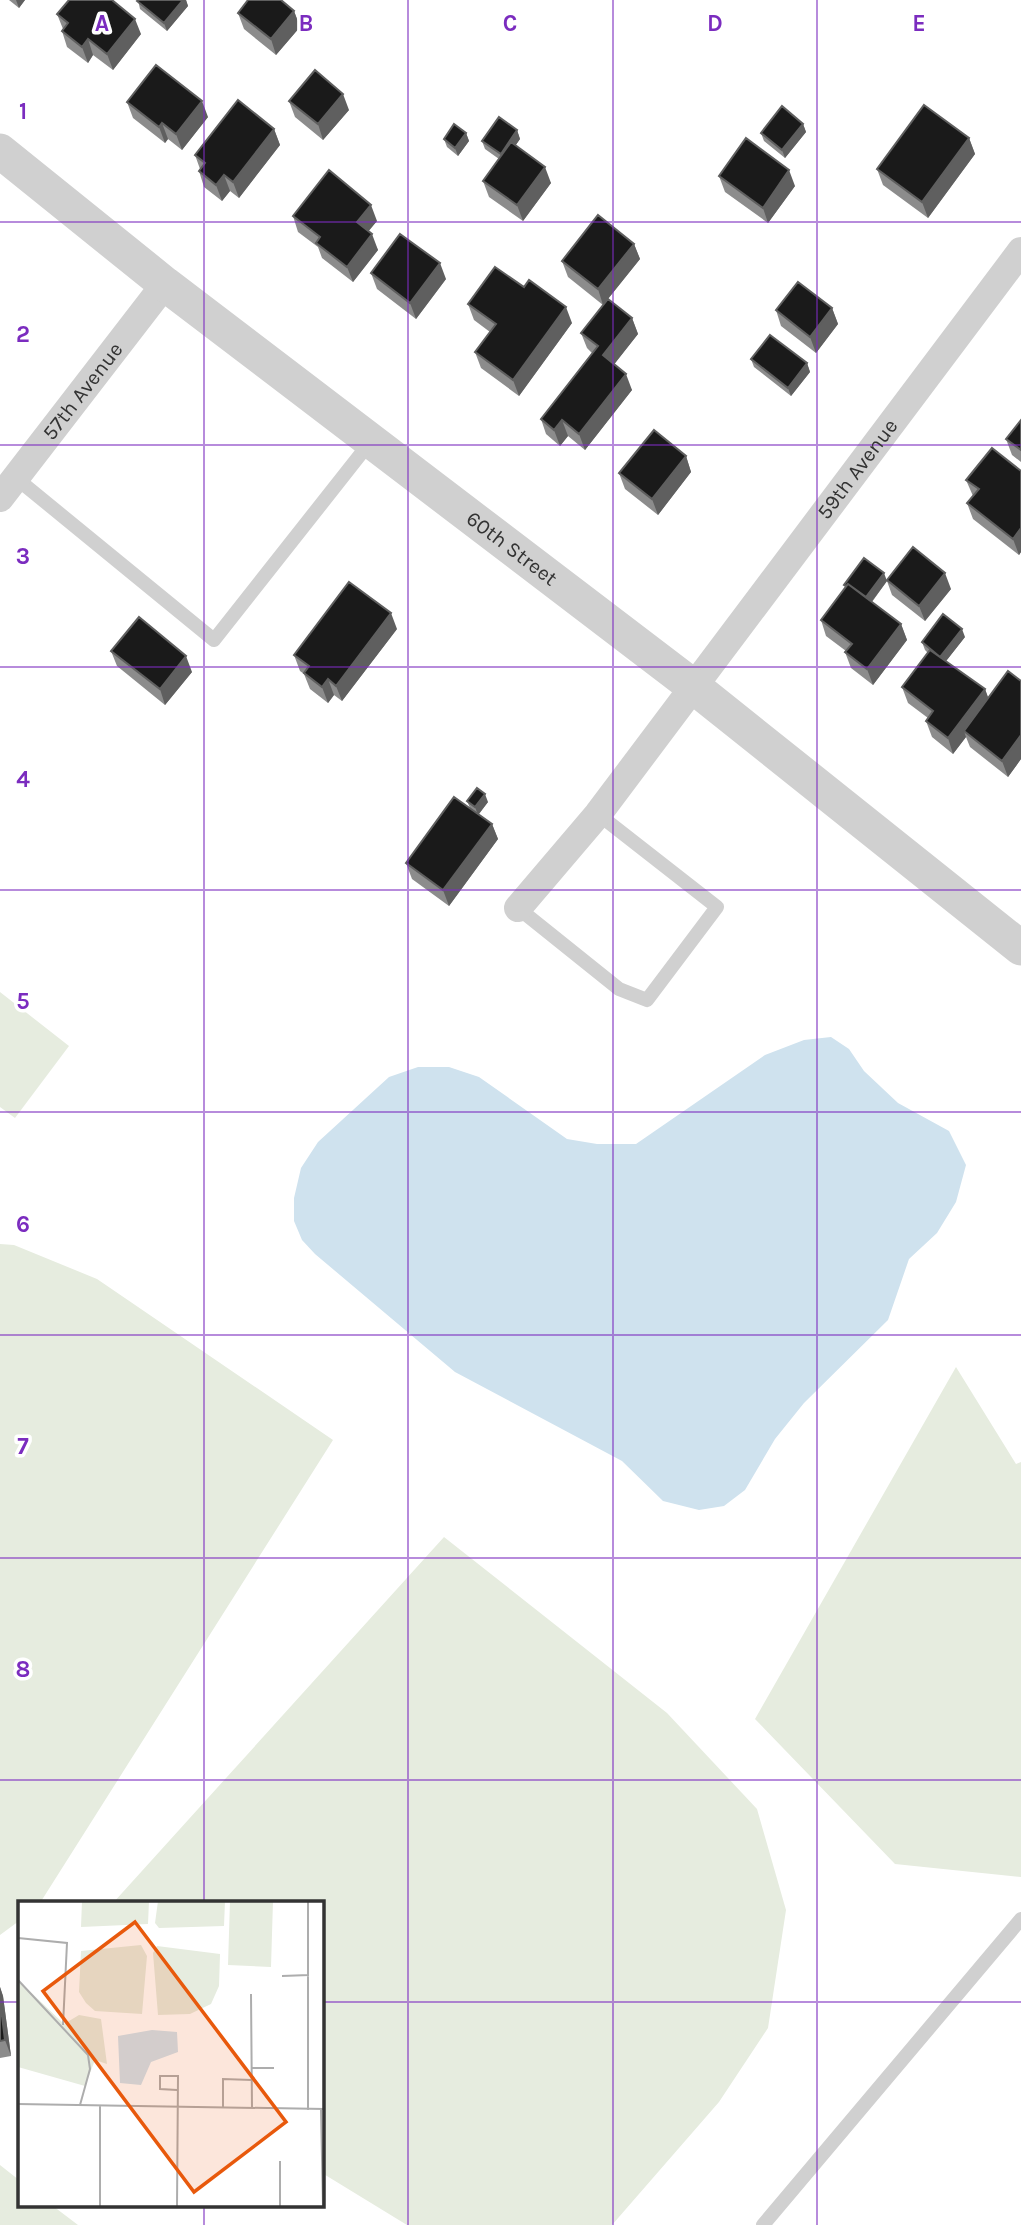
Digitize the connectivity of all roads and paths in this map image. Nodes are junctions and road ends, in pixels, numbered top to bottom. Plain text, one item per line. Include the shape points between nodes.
1 (0, 151) edge
2 (1021, 251) edge
3 (165, 284) junction
4 (371, 441) junction
5 (8, 488) edge
6 (694, 687) junction
7 (598, 814) junction
8 (518, 908) joint
9 (1021, 948) edge
10 (1021, 1919) edge
11 (763, 2225) edge

1 - 3 street, 60th Street
2 - 6 street, 59th Avenue
3 - 4 street, 60th Street
3 - 5 street, 57th Avenue
4 - 5 lane via 214,640
4 - 6 street, 60th Street
6 - 7 street, 59th Avenue
6 - 9 street, 60th Street
7 - 8 street, 59th Avenue
7 - 8 lane via 717,907 648,1000 619,989
10 - 11 lane

